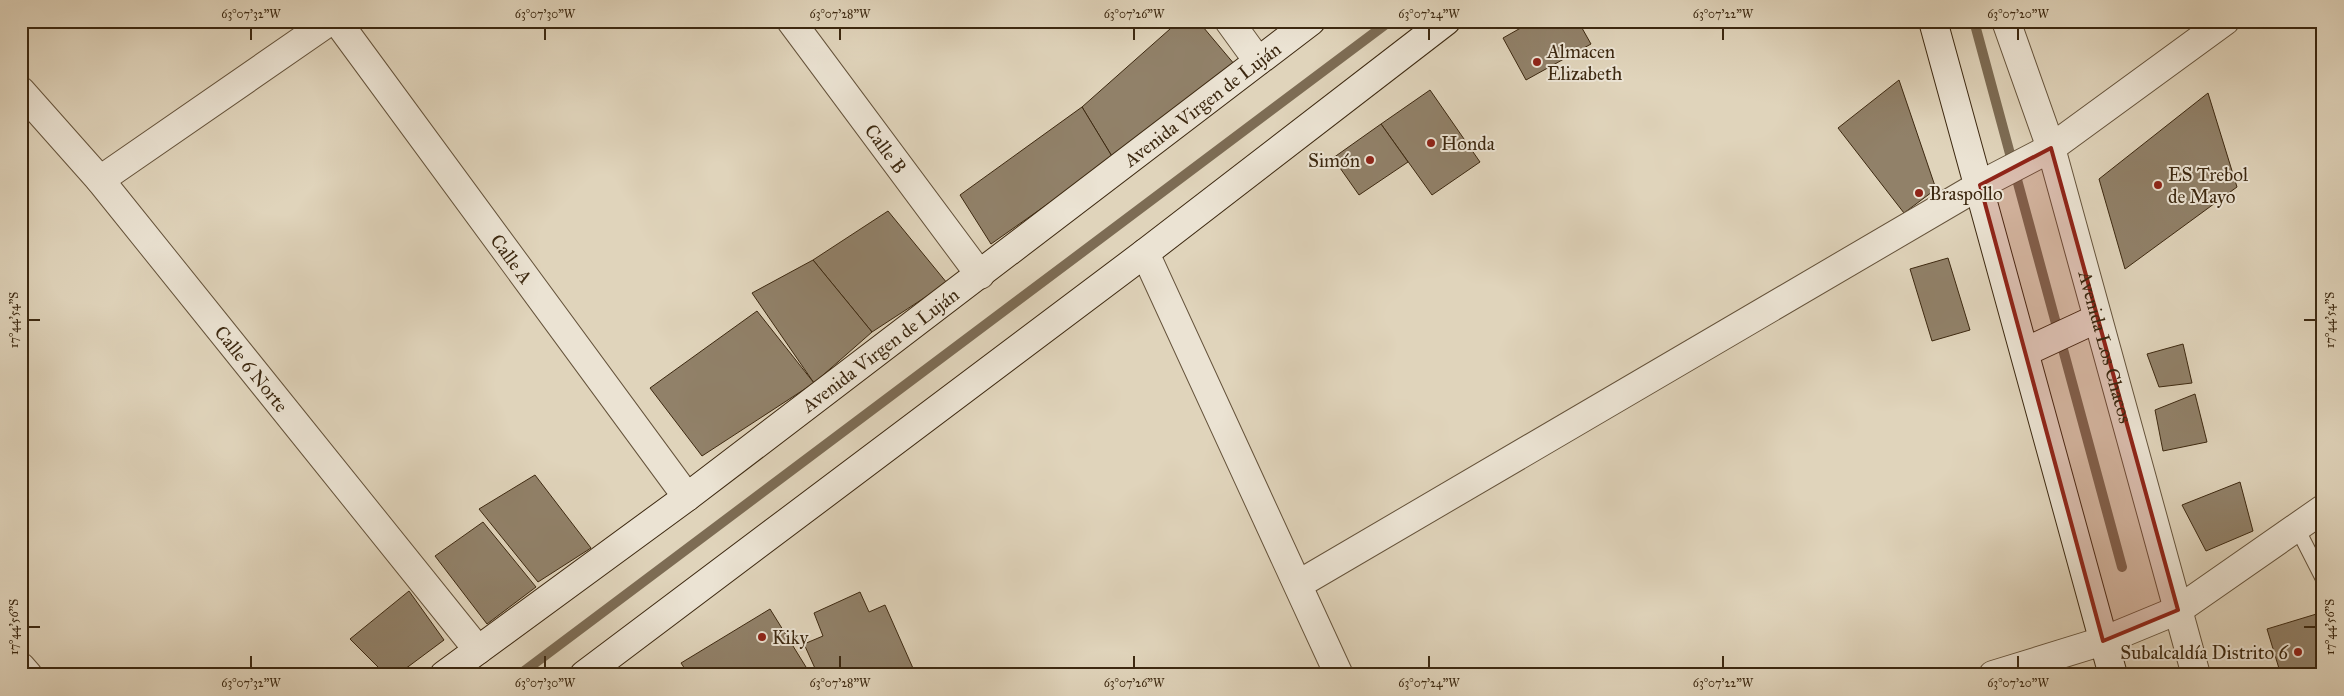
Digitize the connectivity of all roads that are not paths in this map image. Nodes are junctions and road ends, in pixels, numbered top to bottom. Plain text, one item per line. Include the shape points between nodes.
1 (330, 21) edge
2 (337, 21) edge
3 (791, 21) edge
4 (1229, 21) edge
5 (1311, 21) edge
6 (1446, 21) edge
7 (1933, 21) edge
8 (2006, 21) edge
9 (2225, 21) edge
10 (1258, 62) junction
11 (21, 91) edge
12 (2042, 153) junction
13 (100, 180) junction
14 (1986, 182) junction
15 (1145, 253) junction
16 (980, 276) junction
17 (2088, 323) junction
18 (2034, 348) junction
19 (688, 497) junction
20 (2323, 509) edge
21 (2296, 528) junction
22 (2323, 579) edge
23 (1299, 584) junction
24 (2178, 610) junction
25 (2102, 640) junction
26 (478, 650) junction
27 (21, 667) edge
28 (28, 675) edge
29 (444, 675) edge
30 (584, 675) edge
31 (1339, 675) edge
32 (1993, 675) edge
33 (2113, 675) edge
34 (2196, 675) edge

1 - 13 street
2 - 19 street, Calle A
3 - 16 street, Calle B
4 - 10 street
5 - 10 street, Avenida Virgen de Luján
6 - 15 street
7 - 14 street
8 - 12 street, Avenida Los Chacos
9 - 12 street
10 - 16 street, Avenida Virgen de Luján
11 - 13 street, Calle 6 Norte
12 - 14 street
12 - 17 street, Avenida Los Chacos
13 - 26 street, Calle 6 Norte
14 - 18 street
14 - 23 street
15 - 23 street
15 - 30 street
16 - 19 street, Avenida Virgen de Luján
17 - 18 street
17 - 24 street, Avenida Los Chacos
18 - 25 street
19 - 26 street, Avenida Virgen de Luján
20 - 21 street
21 - 22 lane
21 - 24 street
23 - 31 street
24 - 25 street
24 - 34 street, Avenida Los Chacos
25 - 32 street
25 - 33 street
26 - 29 street, Avenida Virgen de Luján
27 - 28 street

